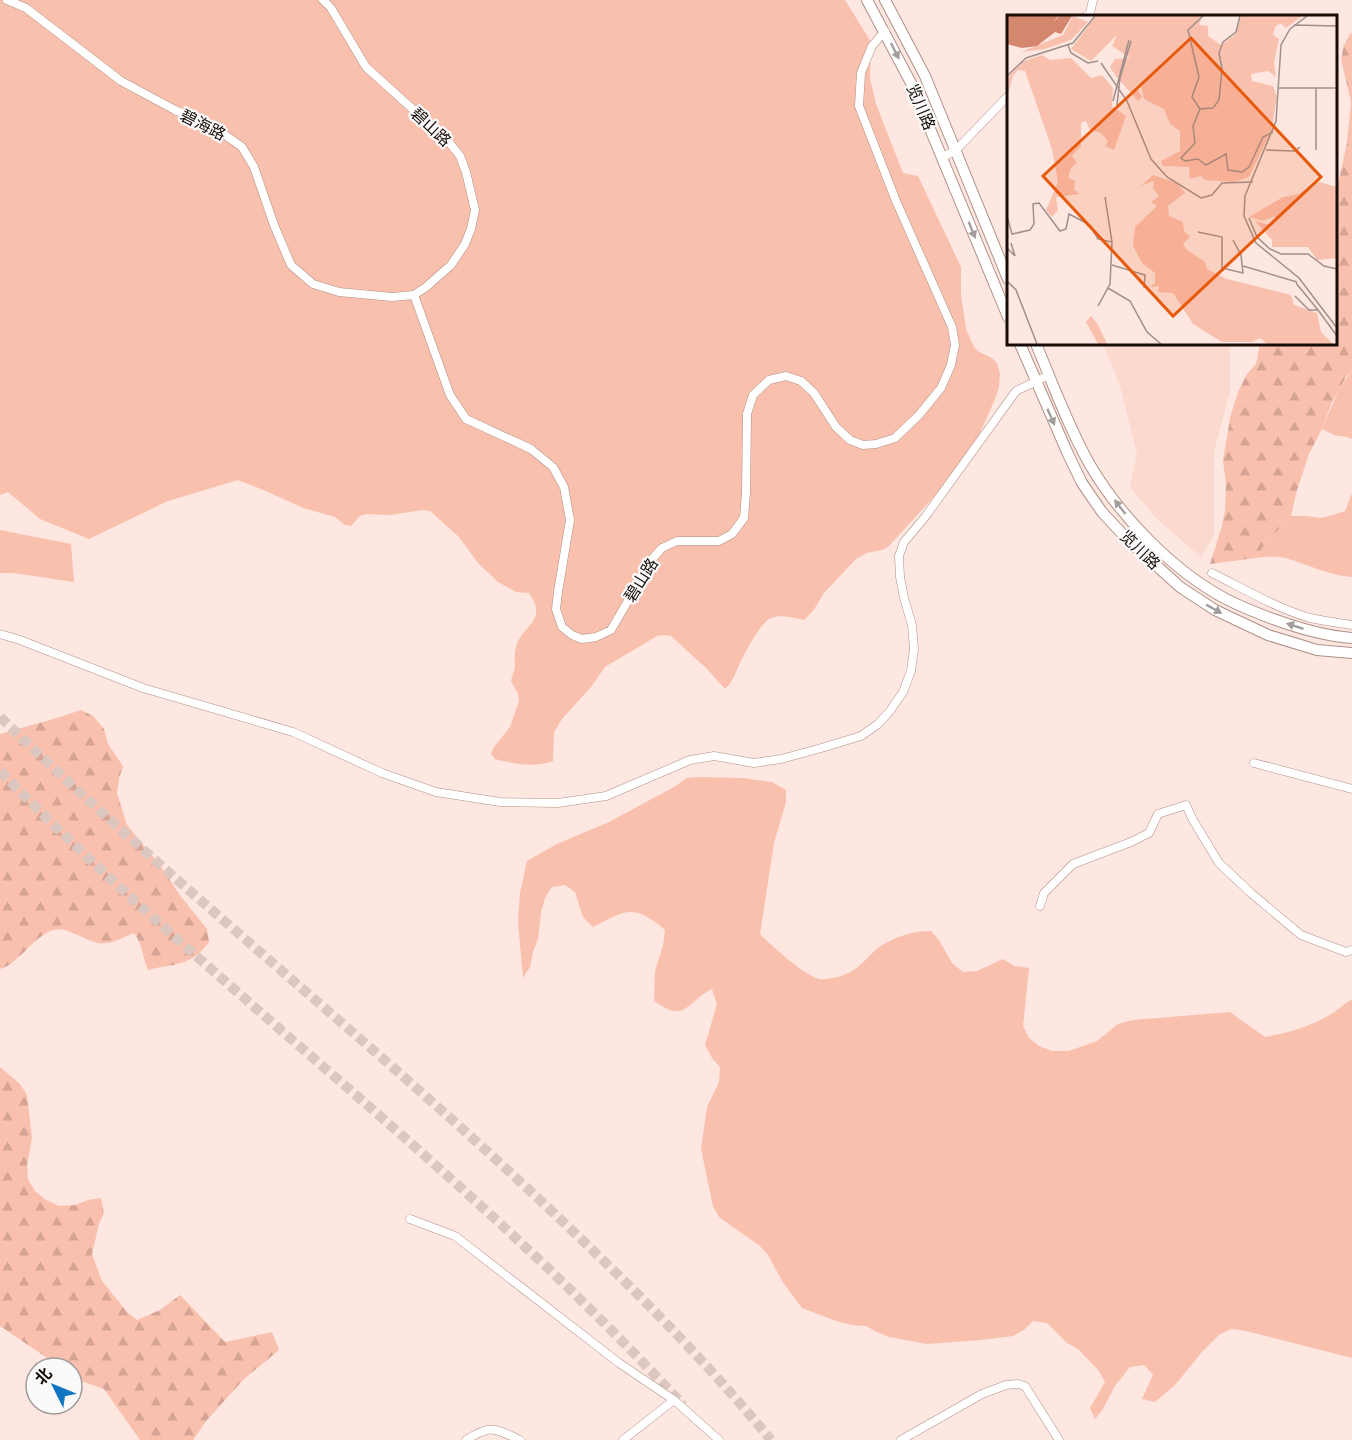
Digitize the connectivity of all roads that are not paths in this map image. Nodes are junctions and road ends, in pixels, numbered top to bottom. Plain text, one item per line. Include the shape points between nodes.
1 (7, 0) edge
2 (323, 0) edge
3 (867, 0) edge
4 (885, 0) edge
5 (1093, 0) edge
6 (1087, 15) edge
7 (885, 31) junction
8 (1007, 97) edge
9 (955, 151) junction
10 (942, 157) junction
11 (1007, 277) edge
12 (414, 295) junction
13 (1007, 315) edge
14 (1020, 345) edge
15 (1036, 345) edge
16 (1049, 375) junction
17 (1036, 382) junction
18 (1212, 573) dead end
19 (1201, 583) junction
20 (1192, 596) junction
21 (1352, 625) edge
22 (0, 634) edge
23 (1352, 638) edge
24 (1352, 653) edge
25 (1254, 762) dead end
26 (1352, 789) edge
27 (1040, 906) dead end
28 (1352, 950) edge
29 (411, 1219) dead end
30 (674, 1400) junction
31 (466, 1440) edge
32 (520, 1440) edge
33 (623, 1440) edge
34 (719, 1440) edge
35 (901, 1440) edge
36 (1059, 1440) edge

1 - 12 street, 碧海路 via 26,8 121,81 218,130 242,147 254,167 291,265 313,284 339,292
2 - 12 street, 碧山路 via 366,67 448,141 466,172 475,210 465,244 451,266
3 - 7 street, 览川路
4 - 9 street, 览川路 via 925,76
5 - 6 street
7 -> 10 street, 览川路
7 - 12 street, 碧山路 via 872,46 861,73 859,106 952,327 955,345 941,388 895,438 862,445 836,427 814,393 801,381 786,376 769,380 753,395 747,414 744,518 732,534 719,541 677,541 662,548 611,630 596,638 582,639 562,627 556,609 570,520 564,487 553,467 531,449 466,419 450,395
8 - 9 street
9 - 10 street
9 - 11 street, 览川路
10 -> 13 street, 览川路
14 - 17 street, 览川路
15 - 16 street, 览川路
16 - 17 street
19 -> 16 street, 览川路 via 1123,512 1090,465
17 -> 20 street, 览川路 via 1082,483 1102,512 1127,540
17 - 22 street via 1016,391 904,542 899,556 900,577 915,649 903,692 878,724 861,736 781,759 754,763 714,756 690,760 606,796 558,803 500,802 436,792 382,773 293,732 143,688
18 - 21 street via 1298,614
19 - 20 street
23 -> 19 street, 览川路 via 1298,628 1261,615
20 -> 24 street, 览川路 via 1268,635 1317,650
25 - 26 street
27 - 28 street via 1044,893 1073,864 1149,833 1158,814 1186,805 1219,863 1252,894 1301,936 1346,952
29 - 30 street via 455,1236 619,1363
30 - 33 street
30 - 34 street
31 - 32 street via 482,1430 494,1429
35 - 36 street via 982,1394 1018,1384 1025,1386

